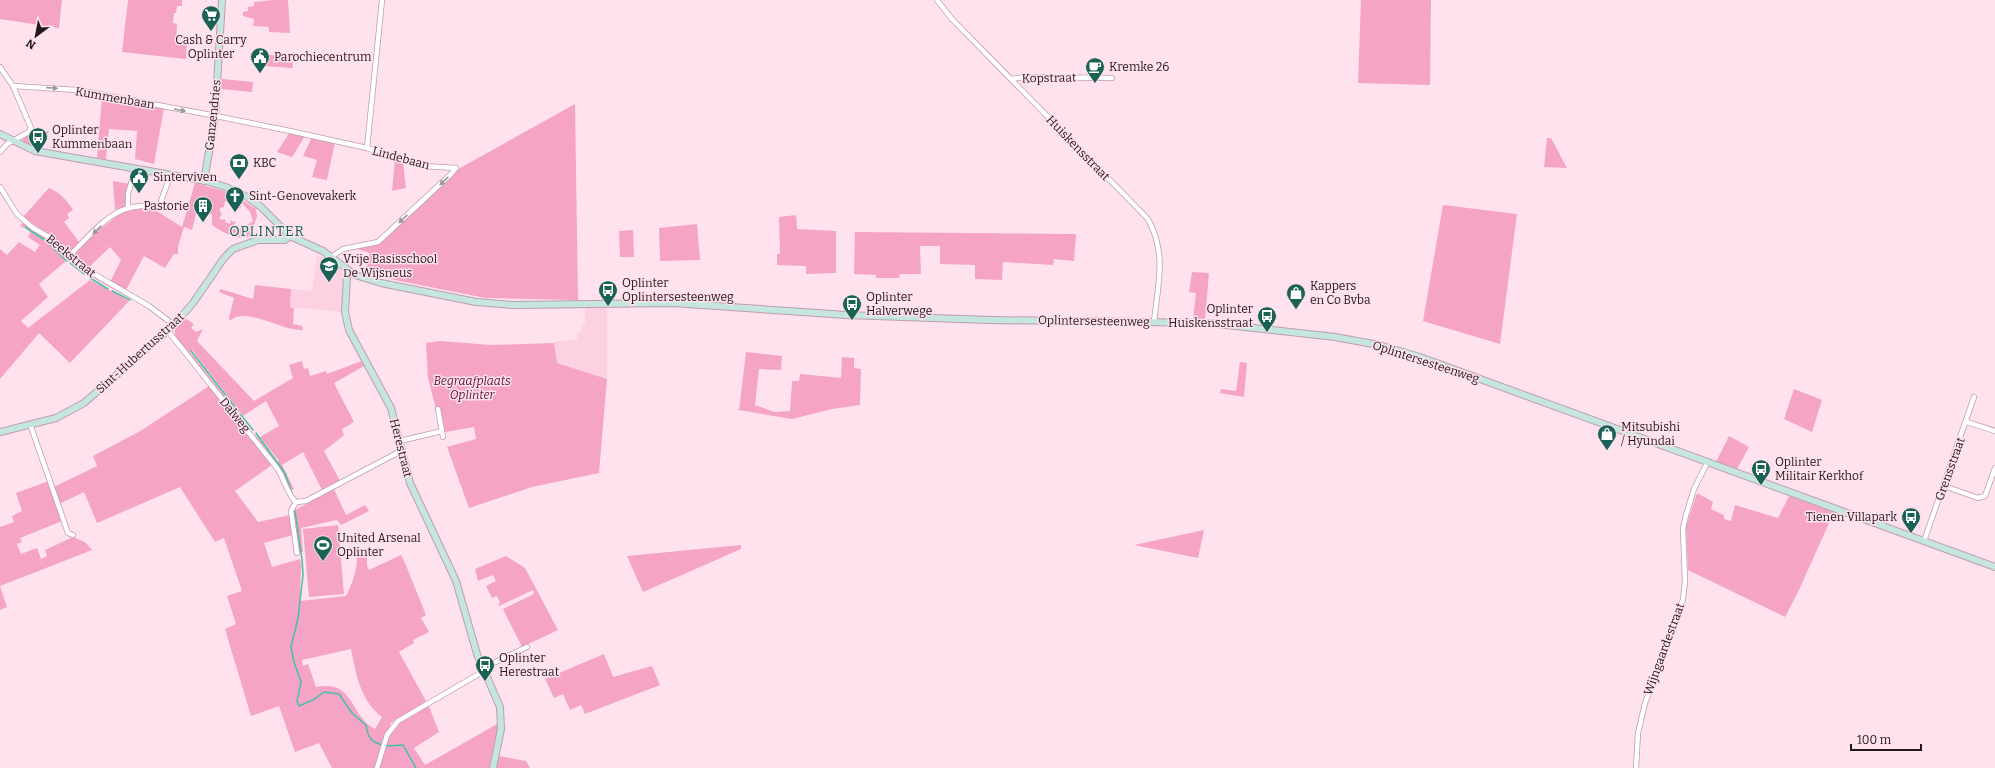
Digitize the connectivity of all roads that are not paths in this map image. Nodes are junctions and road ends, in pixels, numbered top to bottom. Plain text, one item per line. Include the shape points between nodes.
1 (222, 0) edge
2 (382, 0) edge
3 (937, 0) edge
4 (0, 67) edge
5 (1112, 78) dead end
6 (1011, 79) junction
7 (13, 86) junction
8 (214, 117) junction
9 (0, 134) edge
10 (14, 142) junction
11 (367, 148) junction
12 (0, 152) edge
13 (135, 169) junction
14 (170, 176) junction
15 (204, 181) junction
16 (0, 187) edge
17 (128, 208) junction
18 (290, 236) junction
19 (69, 256) junction
20 (331, 257) junction
21 (349, 272) junction
22 (1154, 322) junction
23 (174, 325) junction
24 (168, 331) junction
25 (1974, 397) dead end
26 (438, 409) dead end
27 (1967, 422) junction
28 (30, 424) junction
29 (442, 430) junction
30 (0, 432) edge
31 (1995, 432) edge
32 (443, 437) dead end
33 (400, 441) junction
34 (401, 451) junction
35 (1707, 463) junction
36 (1995, 468) edge
37 (1944, 486) junction
38 (296, 502) junction
39 (73, 535) dead end
40 (1924, 541) junction
41 (297, 553) dead end
42 (1995, 567) edge
43 (527, 647) dead end
44 (483, 670) junction
45 (377, 768) edge
46 (493, 768) edge
47 (1636, 768) edge

1 - 8 street, Ganzendries
2 - 11 street
3 - 6 street, Huiskensstraat via 952,19
4 - 7 street
5 - 6 street, Kopstraat
6 - 22 street, Huiskensstraat via 1151,225 1158,242 1160,258
7 -> 8 street, Kummenbaan via 77,90
7 - 10 street via 31,128
8 - 11 street, Lindebaan
8 - 15 street, Ganzendries
9 - 10 street
10 - 12 street via 7,144
10 - 13 street via 42,152
11 -> 20 street, Lindebaan via 423,166 456,168 378,242 343,249
13 - 14 street
13 - 17 street via 128,194
14 - 15 street
14 - 17 street via 160,204
15 - 18 street via 226,187 247,197
16 - 19 street, Beekstraat via 17,214 33,228 49,237
17 -> 19 street via 106,221
18 - 20 street
18 - 23 street, Sint-Hubertusstraat via 285,240 248,242 233,249
19 - 23 street, Beekstraat via 92,274 149,306
20 - 21 street
21 - 22 street, Oplintersesteenweg via 381,283 493,304 673,303 850,315
21 - 33 street, Herestraat via 346,322 391,408
22 - 35 street, Oplintersesteenweg via 1209,323 1335,336 1379,345
23 - 24 street, Sint-Hubertusstraat
24 - 28 street, Sint-Hubertusstraat via 84,403 65,414
24 - 38 street, Dalweg via 277,468 286,482 290,496
25 - 27 street, Grensstraat
26 - 29 street
27 - 31 street
27 - 37 street, Grensstraat
28 - 30 street, Sint-Hubertusstraat
28 - 39 street via 68,533
29 - 32 street
29 - 33 street
33 - 34 street, Herestraat
34 - 38 street via 306,501
34 - 44 street, Herestraat via 410,483 456,581
35 - 40 street, Oplintersesteenweg
35 - 47 street, Wijngaardestraat via 1694,489 1686,515 1683,529 1683,599 1644,703 1638,733
36 - 37 street via 1985,496 1978,498
37 - 40 street, Grensstraat
38 - 41 street via 291,511
40 - 42 street, Oplintersesteenweg
43 - 44 street
44 - 45 street via 398,720 392,726 384,743
44 - 46 street, Herestraat via 502,716

